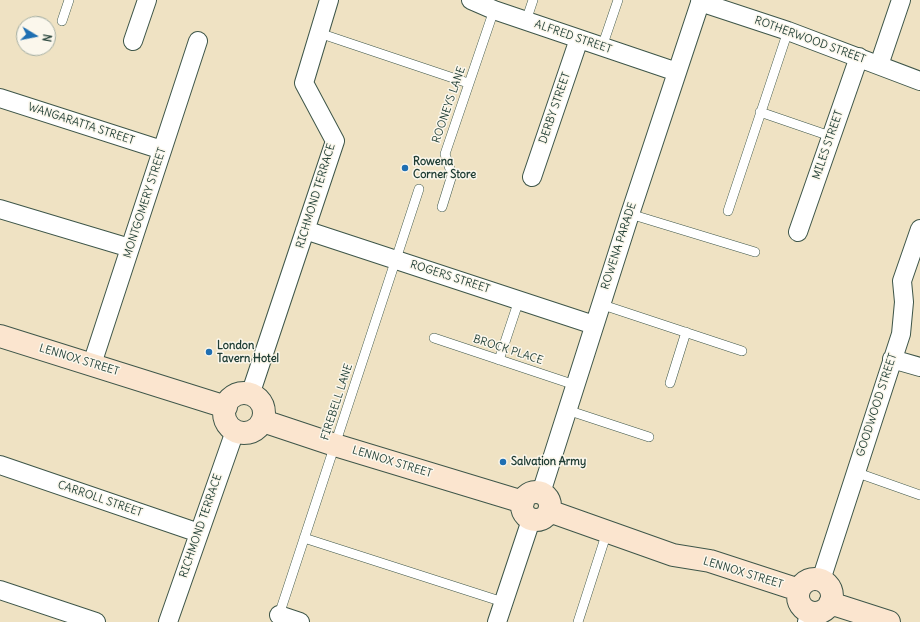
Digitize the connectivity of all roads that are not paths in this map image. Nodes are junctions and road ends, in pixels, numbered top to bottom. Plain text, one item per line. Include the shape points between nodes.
1 (69, 0) edge
2 (147, 0) edge
3 (329, 0) edge
4 (471, 0) edge
5 (533, 0) edge
6 (618, 0) edge
7 (901, 0) edge
8 (700, 1) edge
9 (494, 10) junction
10 (62, 21) dead end
11 (526, 21) junction
12 (788, 31) junction
13 (319, 33) junction
14 (579, 39) junction
15 (133, 40) dead end
16 (198, 41) dead end
17 (602, 47) junction
18 (859, 57) junction
19 (879, 65) junction
20 (676, 72) junction
21 (920, 81) edge
22 (468, 83) junction
23 (0, 98) edge
24 (760, 112) junction
25 (830, 136) junction
26 (162, 150) junction
27 (532, 176) dead end
28 (419, 188) dead end
29 (442, 207) dead end
30 (0, 210) edge
31 (728, 211) dead end
32 (630, 214) junction
33 (920, 229) edge
34 (305, 230) junction
35 (798, 232) dead end
36 (130, 248) junction
37 (755, 252) dead end
38 (396, 260) junction
39 (519, 300) junction
40 (600, 304) junction
41 (594, 325) junction
42 (686, 332) junction
43 (0, 336) edge
44 (434, 338) dead end
45 (742, 351) dead end
46 (892, 359) junction
47 (499, 360) junction
48 (92, 364) junction
49 (920, 368) edge
50 (670, 383) dead end
51 (575, 385) junction
52 (250, 394) junction
53 (226, 407) junction
54 (567, 410) junction
55 (263, 420) junction
56 (235, 430) junction
57 (649, 437) dead end
58 (335, 445) junction
59 (0, 465) edge
60 (855, 472) junction
61 (920, 495) edge
62 (536, 507) junction
63 (607, 532) junction
64 (199, 533) junction
65 (304, 538) junction
66 (821, 580) junction
67 (0, 590) edge
68 (800, 590) junction
69 (503, 602) junction
70 (830, 603) junction
71 (809, 617) edge
72 (278, 618) edge
73 (96, 622) edge
74 (168, 622) edge
75 (300, 622) edge
76 (496, 622) edge
77 (578, 622) edge
78 (889, 622) edge

1 - 10 lane
2 - 15 street
3 - 13 street, RICHMOND TERRACE
4 - 9 street, ALFRED STREET
5 - 11 lane
6 - 17 lane
7 - 19 street
8 - 12 street, ROTHERWOOD STREET
8 - 20 street, ROWENA PARADE
9 - 11 street, ALFRED STREET
9 - 22 lane, ROONEYS LANE
11 - 14 street, ALFRED STREET
12 - 18 street, ROTHERWOOD STREET
12 - 24 lane
13 - 22 lane
13 - 34 street, RICHMOND TERRACE via 304,83 335,140
14 - 17 street, ALFRED STREET
14 - 27 street, DERBY STREET
16 - 26 street, MONTGOMERY STREET
17 - 20 street, ALFRED STREET
18 - 19 street, ROTHERWOOD STREET
18 - 25 street, MILES STREET
19 - 21 street, ROTHERWOOD STREET
20 - 32 street, ROWENA PARADE
22 - 29 lane, ROONEYS LANE via 444,154 452,175
23 - 26 street, WANGARATTA STREET
24 - 25 lane
24 - 31 lane
25 - 35 street, MILES STREET
26 - 36 street, MONTGOMERY STREET
28 - 38 lane, FIREBELL LANE
30 - 36 street
32 - 37 lane
32 - 40 street, ROWENA PARADE
33 - 46 street, GOODWOOD STREET via 902,281 904,302 901,334
34 - 38 street, ROGERS STREET
34 - 52 street, RICHMOND TERRACE
36 - 48 street, MONTGOMERY STREET
38 - 39 street, ROGERS STREET
38 - 58 lane, FIREBELL LANE
39 - 41 street, ROGERS STREET
39 - 47 lane
40 - 41 street, ROWENA PARADE
40 - 42 lane
41 - 51 street, ROWENA PARADE
42 - 45 lane
42 - 50 lane
43 - 48 street, LENNOX STREET
44 - 47 lane, BROCK PLACE
46 - 49 street
46 - 60 street, GOODWOOD STREET
47 - 51 lane, BROCK PLACE
48 - 53 street, LENNOX STREET
51 - 54 street, ROWENA PARADE
52 - 53 street via 244,393 233,397
52 - 55 street via 261,402
53 - 56 street via 226,420
54 - 57 lane
54 - 62 street, ROWENA PARADE
55 - 56 street via 251,432 240,433
55 - 58 street, LENNOX STREET
56 - 64 street, RICHMOND TERRACE
58 - 62 street, LENNOX STREET
58 - 65 lane, FIREBELL LANE
59 - 64 street, CARROLL STREET
60 - 61 lane
60 - 66 street, GOODWOOD STREET
62 - 63 street, LENNOX STREET
62 - 69 street, ROWENA PARADE
63 - 68 street, LENNOX STREET via 673,555 710,561
63 - 77 lane
64 - 74 street, RICHMOND TERRACE
65 - 69 lane
65 - 72 lane, FIREBELL LANE
66 - 68 street via 806,582
66 - 70 street via 830,587
67 - 73 street
68 - 71 street via 799,602
69 - 76 street, ROWENA PARADE
70 - 71 street via 825,610
70 - 78 street
72 - 75 street

